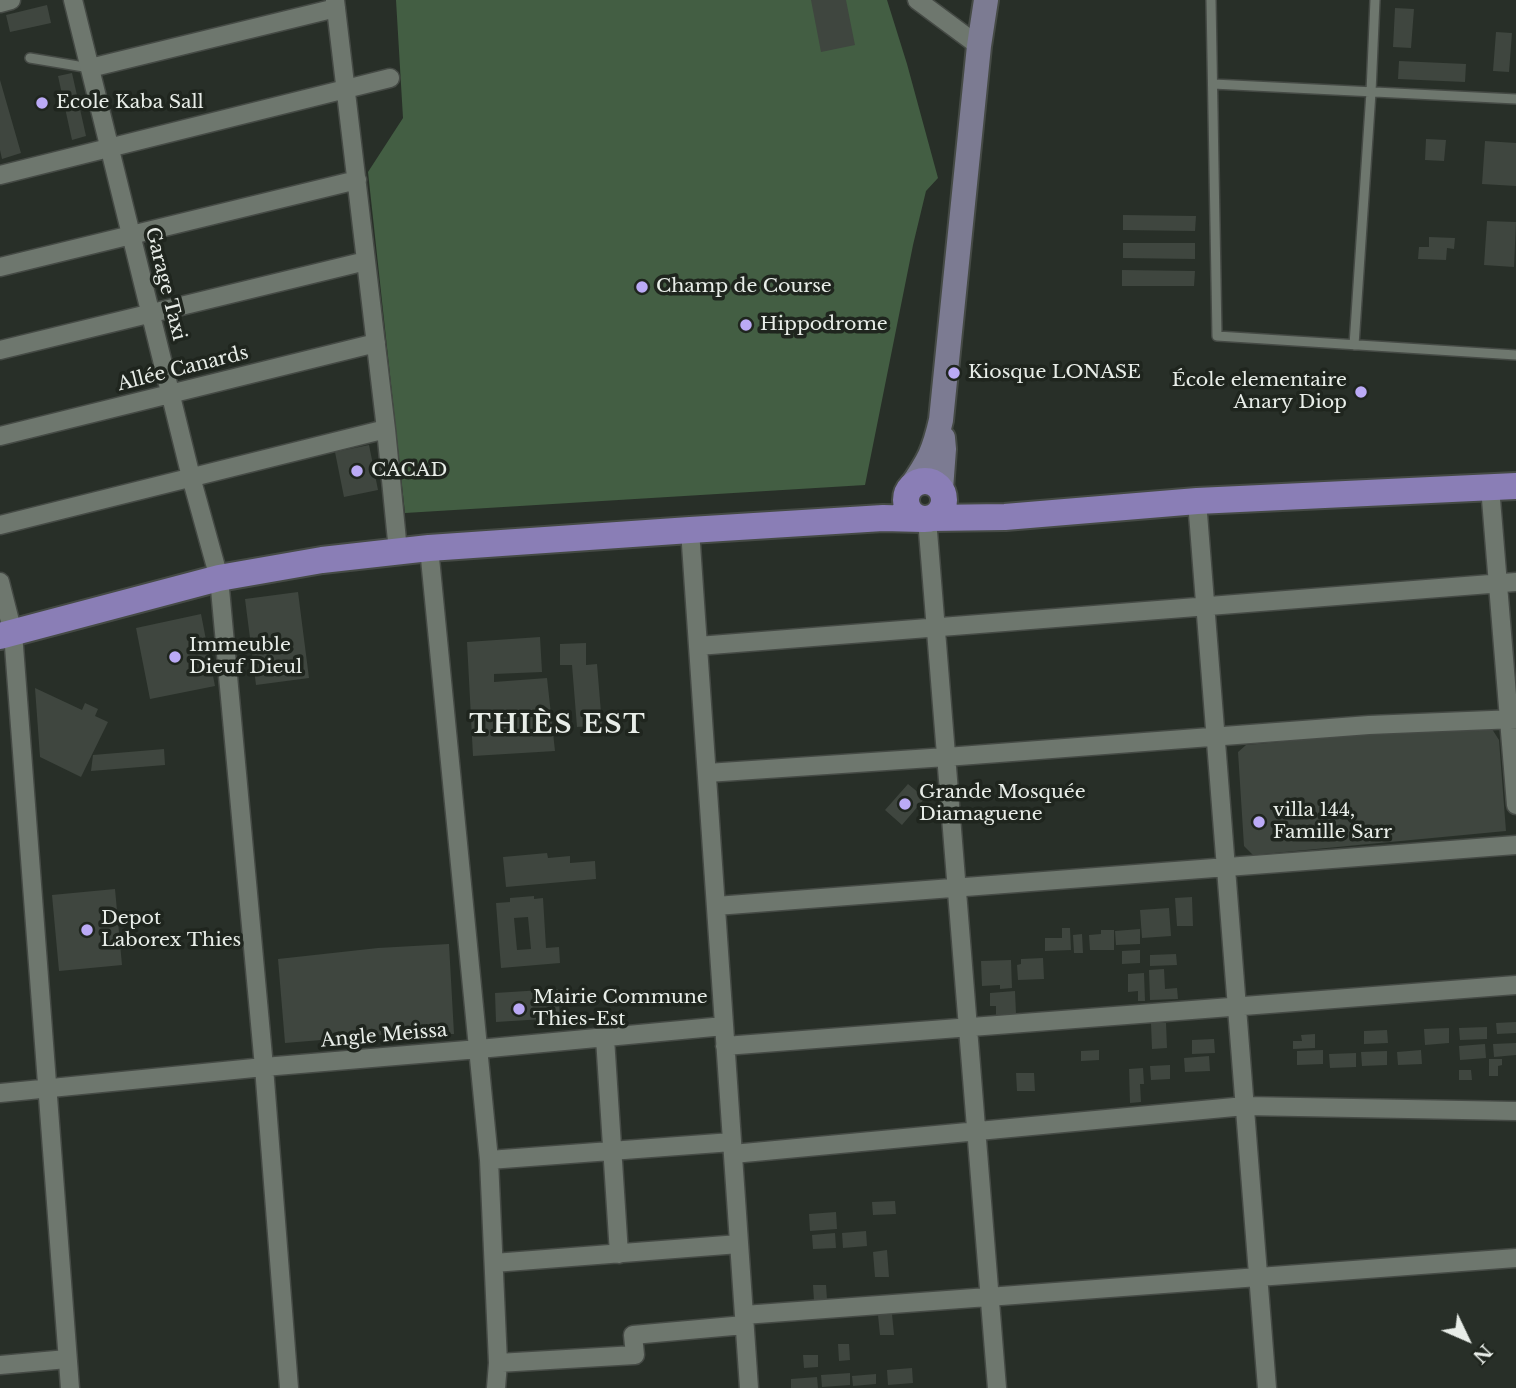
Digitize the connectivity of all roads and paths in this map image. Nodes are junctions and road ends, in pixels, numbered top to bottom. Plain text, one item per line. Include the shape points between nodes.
1 (11, 0) edge
2 (73, 0) edge
3 (917, 0) edge
4 (986, 0) edge
5 (1211, 0) edge
6 (1375, 0) edge
7 (0, 3) edge
8 (336, 4) edge
9 (979, 46) junction
10 (30, 58) dead end
11 (90, 68) junction
12 (390, 78) dead end
13 (1213, 84) junction
14 (346, 89) junction
15 (1371, 92) junction
16 (1516, 99) edge
17 (110, 148) junction
18 (0, 174) edge
19 (356, 180) junction
20 (131, 235) junction
21 (366, 261) junction
22 (0, 267) edge
23 (150, 313) junction
24 (376, 343) junction
25 (1354, 345) junction
26 (0, 350) edge
27 (1516, 355) edge
28 (170, 394) junction
29 (941, 420) junction
30 (386, 429) junction
31 (0, 436) edge
32 (191, 477) junction
33 (1503, 486) edge
34 (909, 490) junction
35 (1197, 501) junction
36 (933, 509) junction
37 (855, 520) junction
38 (0, 525) edge
39 (690, 530) junction
40 (429, 548) junction
41 (398, 551) junction
42 (219, 578) junction
43 (0, 582) edge
44 (1507, 583) edge
45 (1205, 606) junction
46 (936, 627) junction
47 (6, 634) edge
48 (698, 646) junction
49 (1513, 719) edge
50 (1216, 737) junction
51 (946, 757) junction
52 (707, 773) junction
53 (1516, 805) edge
54 (1516, 845) edge
55 (1226, 867) junction
56 (957, 888) junction
57 (716, 906) junction
58 (1516, 985) edge
59 (1237, 1006) junction
60 (724, 1026) junction
61 (968, 1027) junction
62 (606, 1038) junction
63 (725, 1046) junction
64 (479, 1049) junction
65 (264, 1067) junction
66 (47, 1088) junction
67 (0, 1093) edge
68 (1245, 1106) junction
69 (1516, 1111) edge
70 (976, 1132) junction
71 (732, 1148) junction
72 (614, 1151) junction
73 (489, 1160) junction
74 (739, 1244) junction
75 (620, 1254) junction
76 (1516, 1258) edge
77 (494, 1264) junction
78 (1258, 1277) junction
79 (990, 1297) junction
80 (744, 1320) junction
81 (67, 1359) junction
82 (498, 1363) junction
83 (0, 1365) edge
84 (70, 1388) edge
85 (289, 1388) edge
86 (496, 1388) edge
87 (749, 1388) edge
88 (997, 1388) edge
89 (1267, 1388) edge

1 - 7 street
2 - 11 street, Garage Taxi
3 - 9 street
4 - 9 main road
5 - 13 lane
6 - 15 lane
8 - 11 street
8 - 14 street
9 - 29 main road
10 - 11 lane
11 - 17 street, Garage Taxi
12 - 14 street
13 - 15 lane
13 - 25 lane via 1217,336
14 - 17 street
14 - 19 street
15 - 16 lane
15 - 25 lane
17 - 18 street
17 - 20 street, Garage Taxi
19 - 20 street
19 - 21 street
20 - 22 street
20 - 23 street, Garage Taxi
21 - 23 street
21 - 24 street
23 - 26 street
23 - 28 street, Garage Taxi
24 - 28 street, Allée Canards
24 - 30 street
25 - 27 lane
28 - 31 street, Allée Canards
28 - 32 street, Garage Taxi
29 - 34 main road via 932,454
29 - 36 main road via 944,449
30 - 32 street
30 - 41 street
32 - 38 street
32 - 42 street, Garage Taxi
33 - 35 main road
33 - 44 street
34 - 36 main road via 905,499 910,513 916,517
34 - 37 main road
35 - 36 main road via 1005,517
35 - 45 street
36 - 37 main road
36 - 46 street
37 - 39 main road
39 - 40 main road
39 - 48 street
40 - 41 main road
40 - 64 street
41 - 42 main road
42 - 47 main road
42 - 65 street, Garage Taxi
43 - 47 street
44 - 45 street
44 - 49 street
45 - 46 street
45 - 50 street
46 - 48 street
46 - 51 street
47 - 66 street
48 - 52 street
49 - 50 street
49 - 53 street
50 - 51 street
50 - 55 street
51 - 52 street
51 - 56 street
52 - 57 street
54 - 55 street
55 - 56 street
55 - 59 street
56 - 57 street
56 - 61 street
57 - 60 street
58 - 59 street
59 - 61 street
59 - 68 street
60 - 62 street, Angle Meissa
60 - 63 street
61 - 63 street
61 - 70 street
62 - 64 street, Angle Meissa
62 - 72 street
63 - 71 street
64 - 65 street, Angle Meissa
64 - 73 street
65 - 66 street, Angle Meissa
65 - 85 street, Garage Taxi
66 - 67 street, Angle Meissa
66 - 81 street
68 - 69 street
68 - 70 street
68 - 78 street
70 - 71 street
70 - 79 street
71 - 72 street
71 - 74 street
72 - 73 street
72 - 75 street
73 - 77 street
74 - 75 street
74 - 80 street
75 - 77 street
76 - 78 street
77 - 82 street
78 - 79 street
78 - 89 street
79 - 80 street
79 - 88 street
80 - 82 street via 633,1335 635,1355
80 - 87 street
81 - 83 street
81 - 84 street
82 - 86 street

